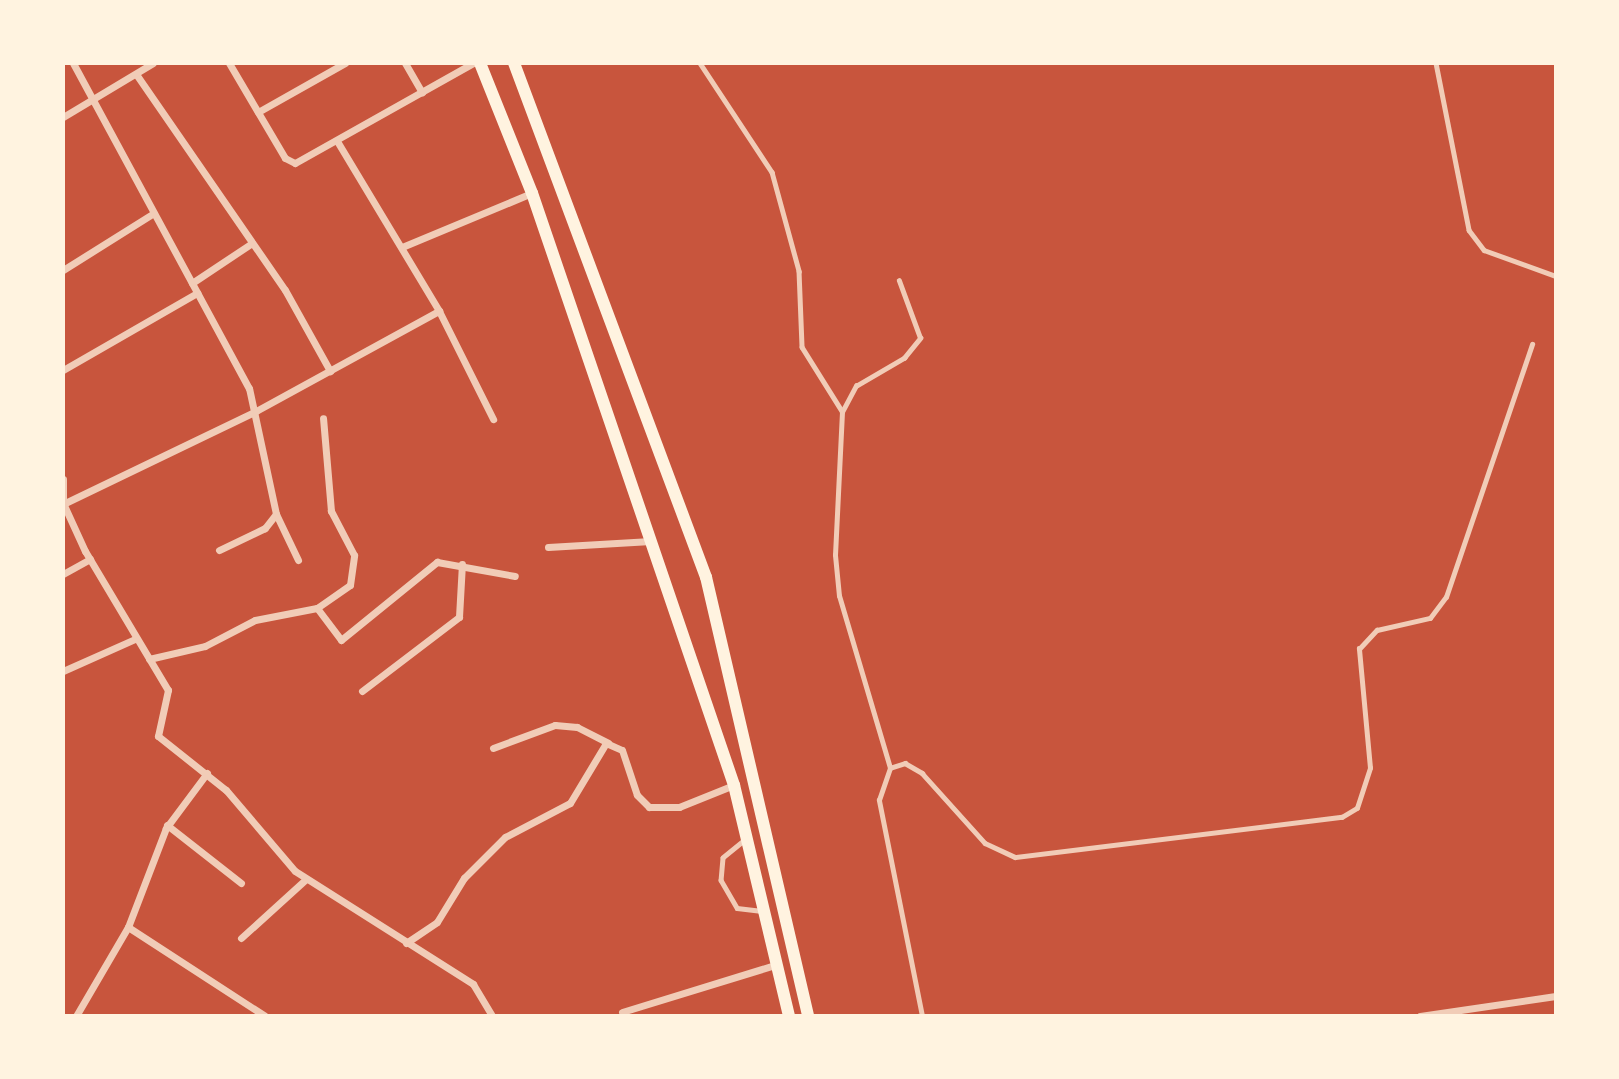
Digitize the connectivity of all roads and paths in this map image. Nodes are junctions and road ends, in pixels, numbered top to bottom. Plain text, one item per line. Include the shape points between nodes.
1 (73, 63) edge
2 (153, 63) edge
3 (229, 63) edge
4 (345, 63) edge
5 (405, 63) edge
6 (473, 63) edge
7 (480, 63) edge
8 (514, 63) edge
9 (700, 63) edge
10 (1436, 63) edge
11 (136, 74) junction
12 (422, 92) junction
13 (91, 99) junction
14 (258, 112) junction
15 (63, 117) edge
16 (337, 141) junction
17 (532, 192) junction
18 (154, 213) junction
19 (252, 243) junction
20 (402, 247) junction
21 (63, 270) edge
22 (1556, 276) edge
23 (899, 281) dead end
24 (192, 283) junction
25 (197, 293) junction
26 (439, 311) junction
27 (1532, 344) dead end
28 (63, 370) edge
29 (330, 371) junction
30 (256, 411) junction
31 (842, 412) junction
32 (323, 418) dead end
33 (493, 419) dead end
34 (63, 479) edge
35 (63, 504) edge
36 (276, 514) junction
37 (651, 541) junction
38 (548, 547) dead end
39 (219, 550) dead end
40 (89, 559) junction
41 (298, 560) dead end
42 (462, 564) junction
43 (63, 574) edge
44 (515, 576) dead end
45 (317, 608) junction
46 (135, 639) junction
47 (149, 659) junction
48 (63, 671) edge
49 (362, 691) dead end
50 (608, 743) junction
51 (493, 748) dead end
52 (890, 768) junction
53 (207, 773) junction
54 (734, 785) junction
55 (167, 825) junction
56 (748, 838) junction
57 (306, 879) junction
58 (241, 883) dead end
59 (767, 911) junction
60 (128, 928) junction
61 (241, 938) dead end
62 (406, 943) junction
63 (778, 964) junction
64 (1556, 996) edge
65 (622, 1012) dead end
66 (1462, 1013) edge
67 (76, 1016) edge
68 (265, 1016) edge
69 (492, 1016) edge
70 (789, 1016) edge
71 (808, 1016) edge
72 (922, 1016) edge
73 (1420, 1016) edge

1 - 13 street
2 - 11 street
3 - 14 street
4 - 14 street
5 - 12 street
6 - 12 street
7 - 17 main road
8 - 71 main road via 706,577
9 - 31 lane via 772,172 799,271 802,347
10 - 22 lane via 1469,230 1484,250
11 - 13 street
11 - 19 street
12 - 16 street
13 - 15 street
13 - 18 street
14 - 16 street via 292,163
16 - 20 street
17 - 20 street
17 - 37 main road
18 - 21 street
18 - 24 street
19 - 24 street
19 - 29 street via 310,329
20 - 26 street
23 - 31 lane via 919,327 917,347 856,386
24 - 25 street
25 - 28 street
25 - 30 street via 242,371
26 - 29 street
26 - 33 street
27 - 52 lane via 1446,597 1430,618 1377,630 1359,649 1370,768 1357,808 1342,817 1015,857 985,843 922,773 905,764
29 - 30 street
30 - 35 street
30 - 36 street
31 - 52 lane via 839,596
32 - 45 street via 331,511 349,541 355,568 350,585
34 - 35 street
35 - 40 street
36 - 39 street via 265,528
36 - 41 street
37 - 38 street
37 - 54 main road
40 - 43 street
40 - 46 street
42 - 44 street
42 - 45 street via 432,564 341,640
42 - 49 street via 458,617
45 - 47 street via 255,620 205,646
46 - 47 street
46 - 48 street
47 - 53 street via 169,694 158,736
50 - 51 street via 577,727 555,725
50 - 54 street via 622,750 637,794 649,807 679,807
50 - 62 street via 570,803 505,837 464,878 437,922
52 - 72 lane via 879,800
53 - 55 street
53 - 57 street
54 - 56 main road
55 - 58 street
55 - 60 street
56 - 59 main road
56 - 59 lane via 723,858 721,880 737,908
57 - 61 street
57 - 62 street
59 - 63 main road
60 - 67 street
60 - 68 street
62 - 69 street via 473,984
63 - 65 street
63 - 70 main road
64 - 66 street
66 - 73 street

